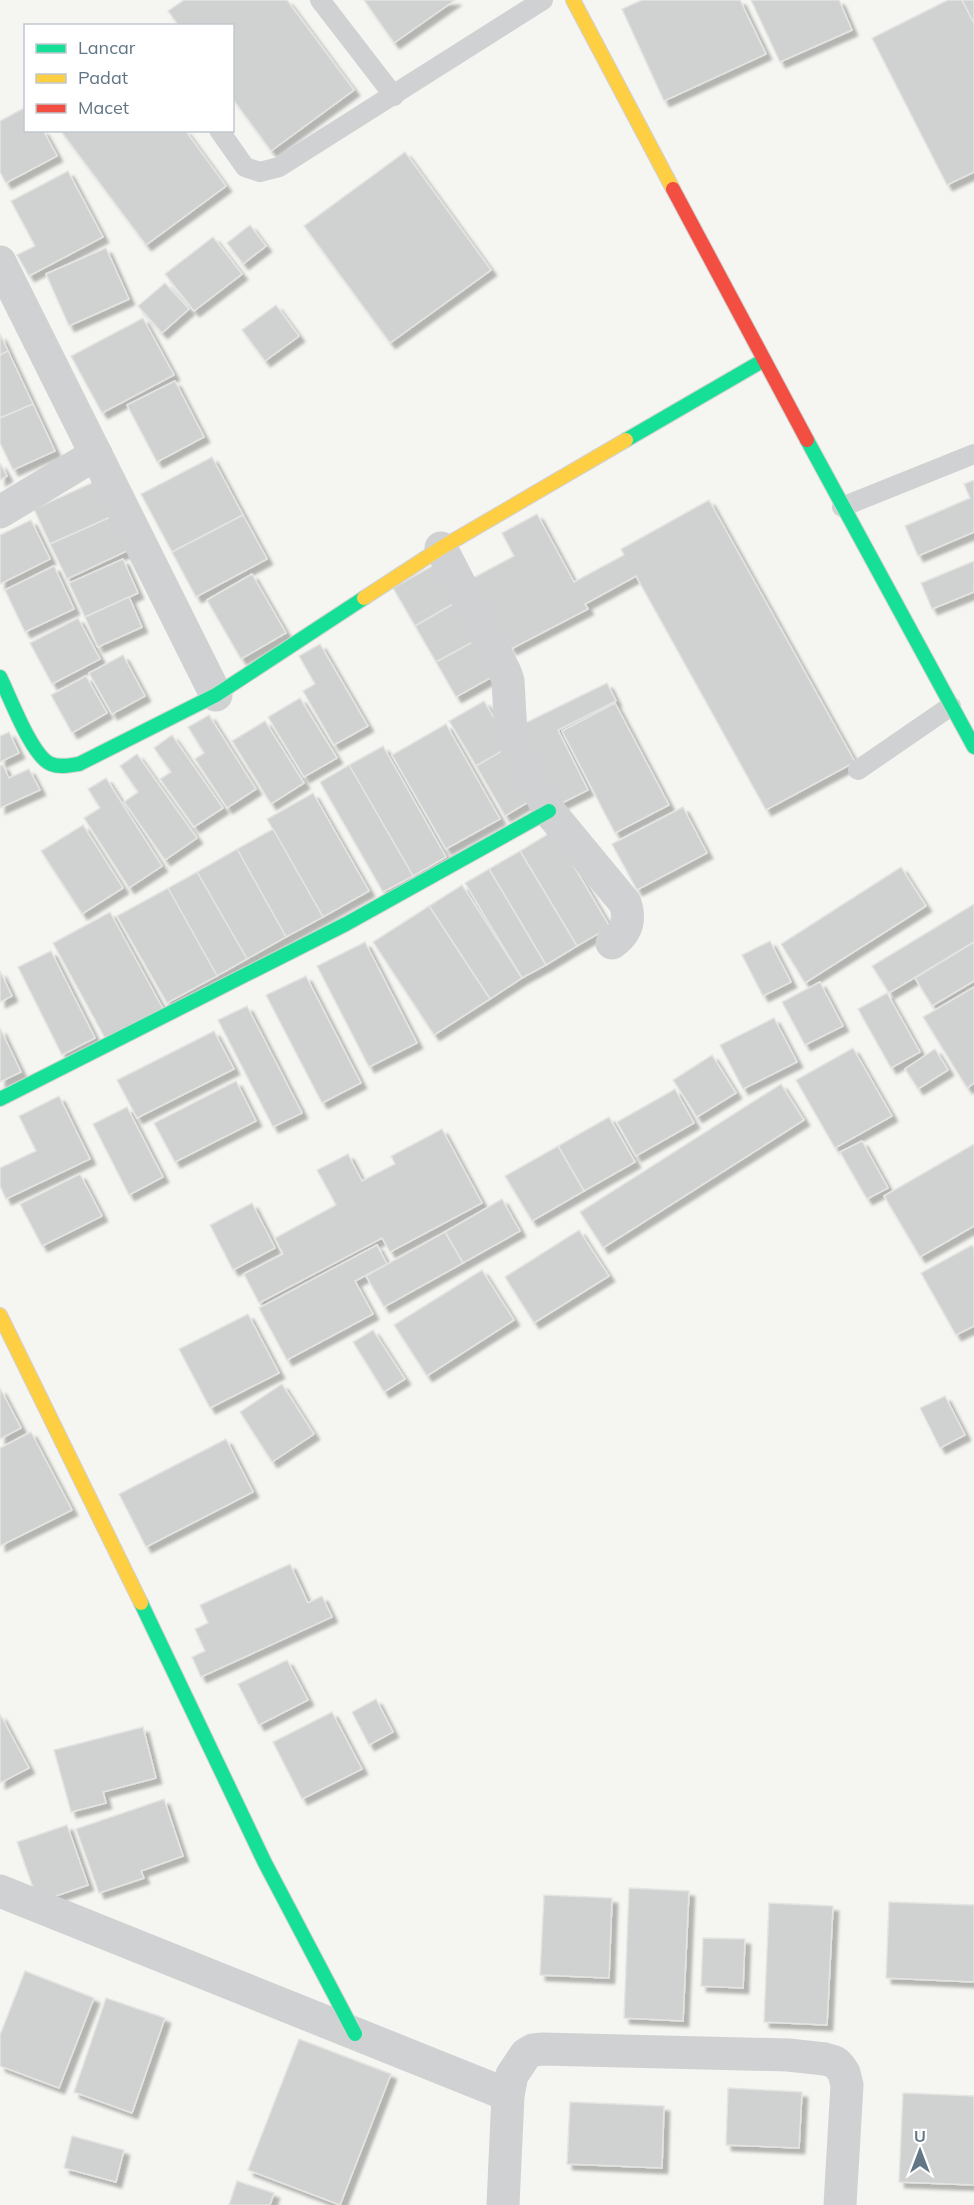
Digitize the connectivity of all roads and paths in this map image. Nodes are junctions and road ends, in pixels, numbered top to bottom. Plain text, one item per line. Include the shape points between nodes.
1 (320, 0) edge
2 (543, 0) edge
3 (573, 0) edge
4 (394, 96) junction
5 (220, 132) edge
6 (0, 262) edge
7 (764, 360) junction
8 (96, 454) junction
9 (974, 454) edge
10 (842, 507) junction
11 (0, 512) edge
12 (441, 548) junction
13 (0, 677) edge
14 (216, 695) junction
15 (951, 706) junction
16 (974, 747) edge
17 (858, 770) dead end
18 (549, 811) junction
19 (612, 943) dead end
20 (0, 1099) edge
21 (0, 1315) edge
22 (0, 1891) edge
23 (355, 2034) junction
24 (508, 2095) junction
25 (503, 2205) edge
26 (840, 2205) edge

1 - 4 lane
2 - 4 lane
3 - 7 street
4 - 5 lane via 279,167 260,172 245,167
6 - 8 street
7 - 10 street
7 - 12 street
8 - 11 street
8 - 14 street
9 - 10 lane
10 - 15 street
12 - 14 street
12 - 18 street via 505,672 511,735
13 - 14 street via 36,749 48,763 62,766 79,764
15 - 16 street
15 - 17 lane
18 - 19 street via 625,903 625,930
18 - 20 street via 261,969
21 - 23 street via 265,1863
22 - 23 street
23 - 24 street
24 - 25 street
24 - 26 street via 518,2064 533,2050 788,2055 834,2062 844,2073 847,2085

